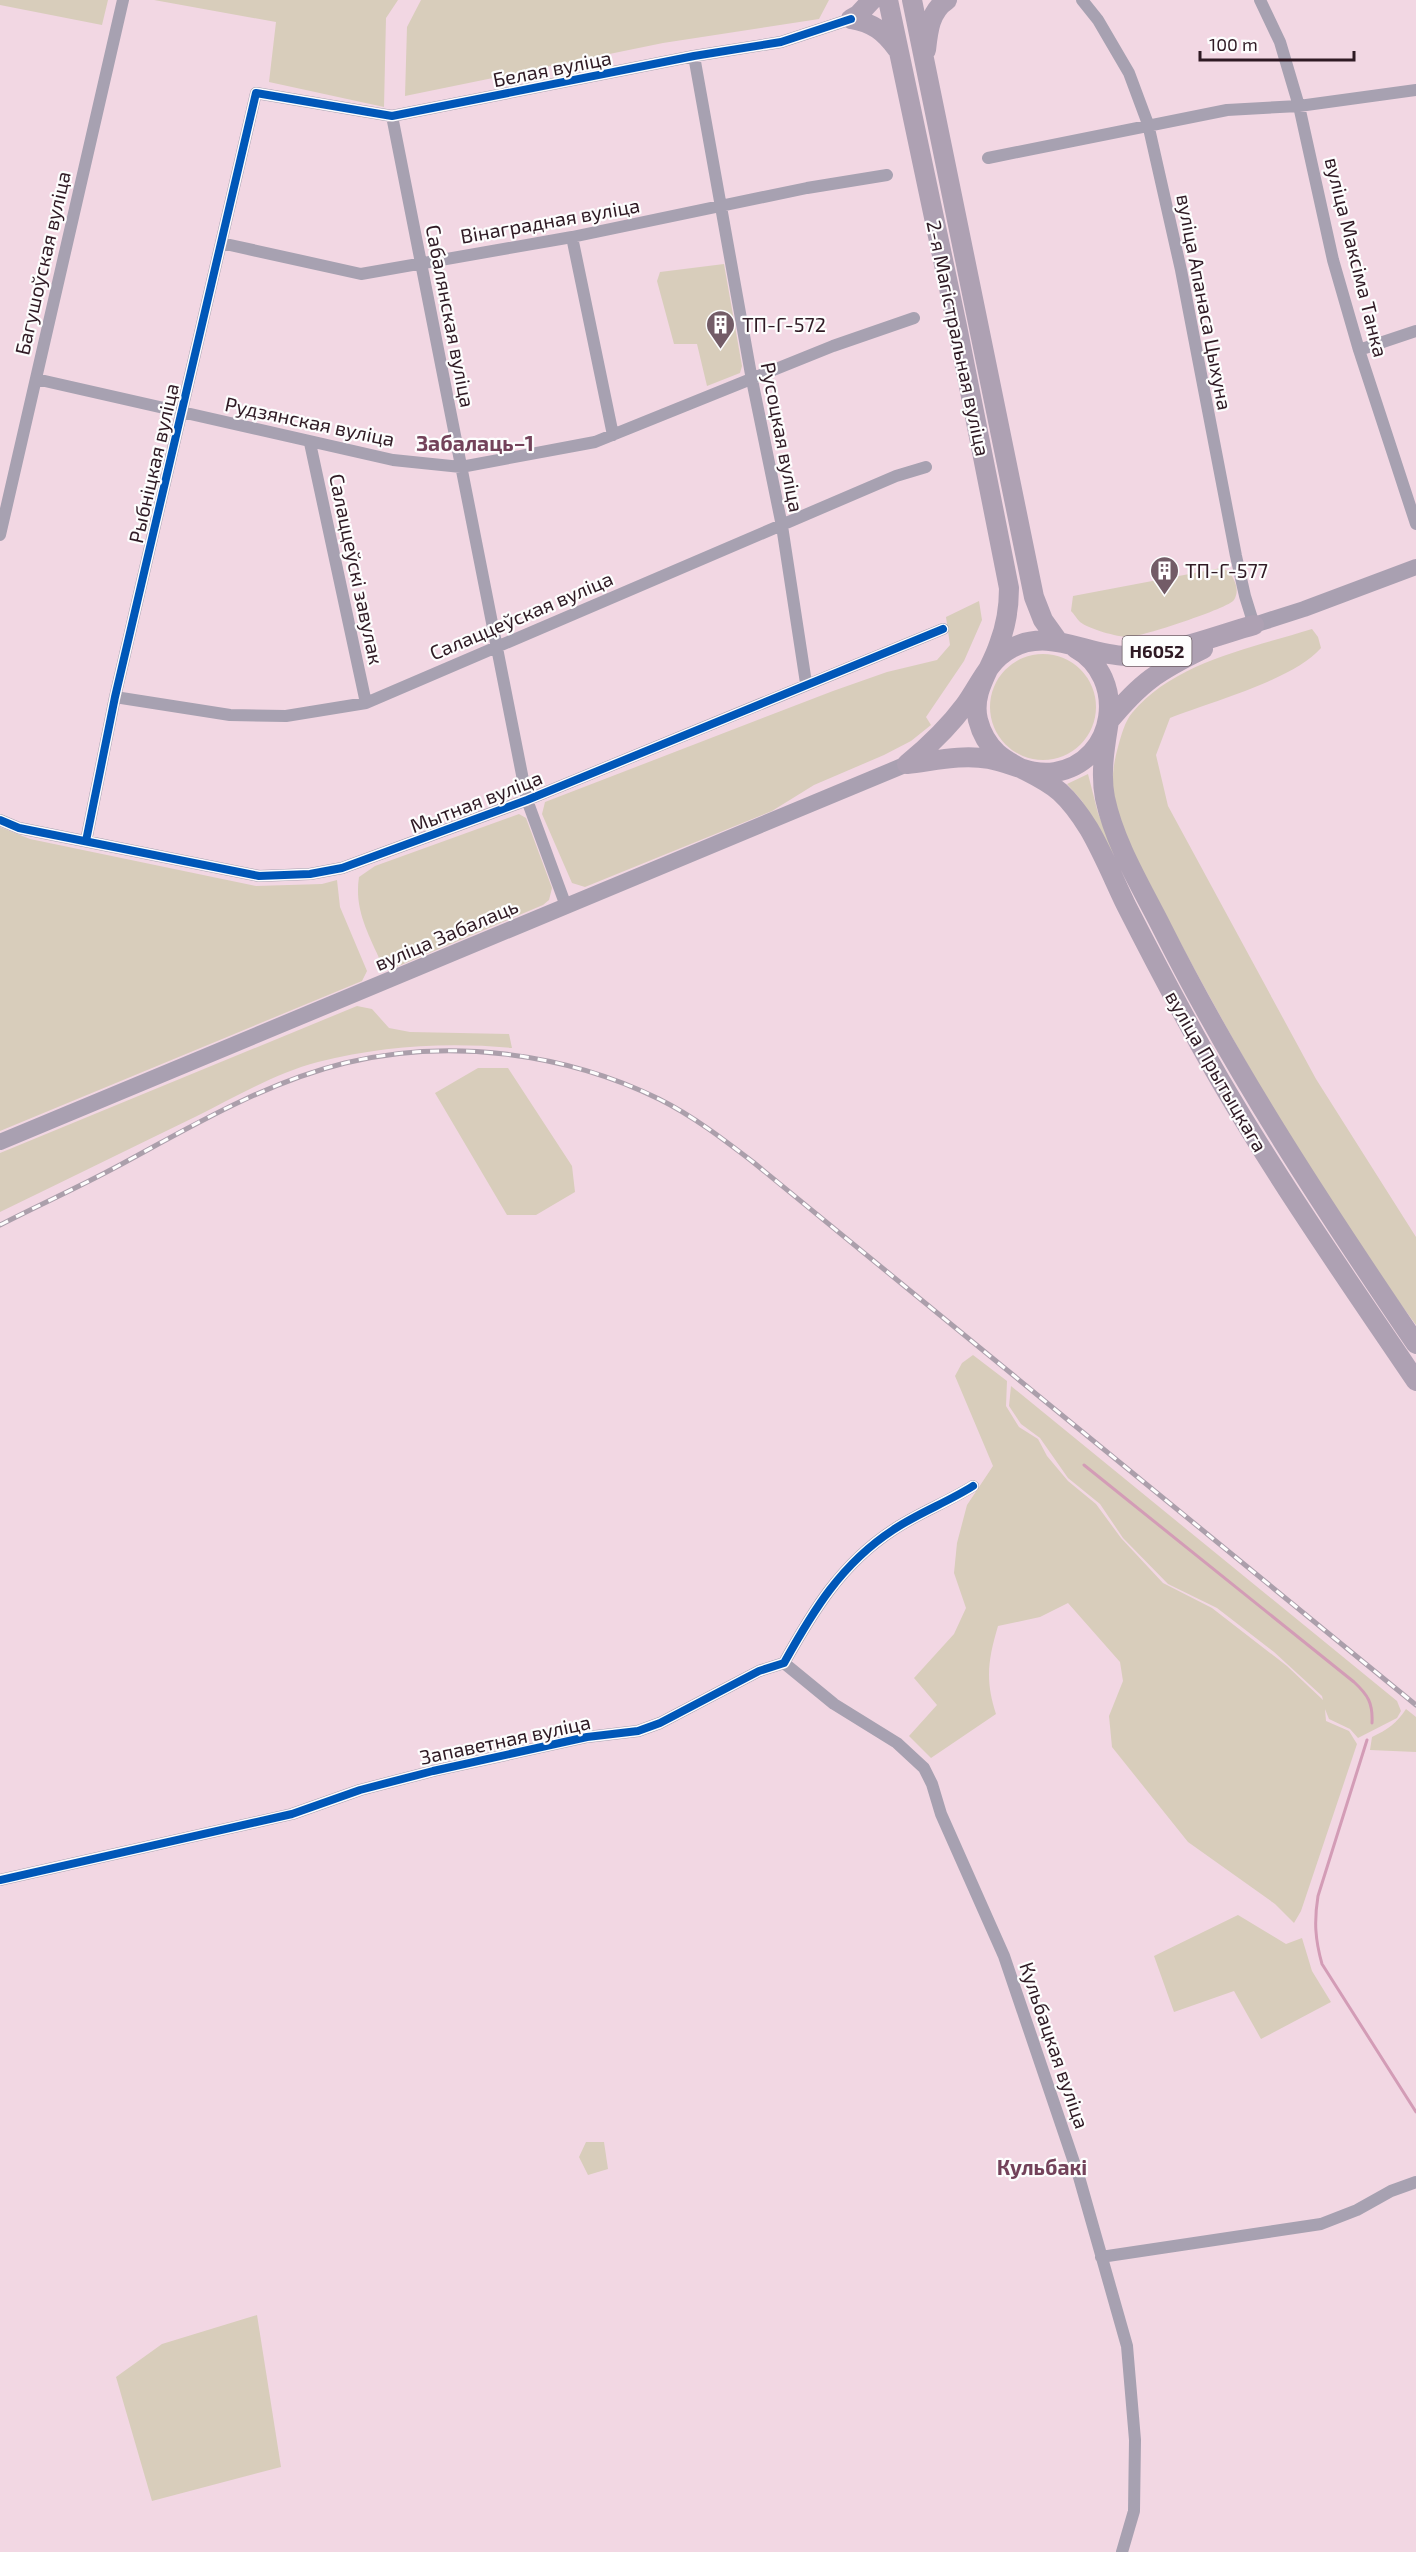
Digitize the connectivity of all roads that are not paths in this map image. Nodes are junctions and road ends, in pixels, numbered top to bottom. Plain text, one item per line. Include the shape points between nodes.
1 (123, 0) edge
2 (872, 0) edge
3 (888, 0) edge
4 (912, 0) edge
5 (947, 0) edge
6 (1082, 0) edge
7 (1260, 0) edge
8 (851, 19) junction
9 (898, 51) junction
10 (694, 56) junction
11 (925, 61) junction
12 (1416, 90) edge
13 (256, 93) joint
14 (1299, 106) junction
15 (392, 116) junction
16 (1148, 124) junction
17 (988, 158) dead end
18 (887, 175) dead end
19 (720, 207) junction
20 (572, 237) junction
21 (221, 243) junction
22 (421, 263) junction
23 (914, 318) dead end
24 (1416, 332) edge
25 (1359, 350) junction
26 (36, 379) junction
27 (752, 380) junction
28 (182, 413) junction
29 (614, 435) junction
30 (310, 443) junction
31 (461, 467) junction
32 (927, 467) dead end
33 (1416, 524) edge
34 (782, 526) junction
35 (0, 535) edge
36 (1416, 567) edge
37 (1254, 625) junction
38 (943, 628) dead end
39 (1058, 641) junction
40 (496, 646) junction
41 (985, 673) junction
42 (806, 683) junction
43 (115, 697) junction
44 (366, 703) junction
45 (1109, 721) junction
46 (907, 764) junction
47 (1019, 769) junction
48 (527, 801) junction
49 (0, 820) edge
50 (86, 841) junction
51 (566, 906) junction
52 (0, 1142) edge
53 (1416, 1344) edge
54 (1416, 1381) edge
55 (974, 1486) dead end
56 (784, 1663) junction
57 (0, 1880) edge
58 (1416, 2182) edge
59 (1101, 2257) junction
60 (1122, 2552) edge

1 - 26 street, Багушоўская вуліца
2 - 8 main road
3 - 9 main road, 2-я Магістральная вуліца
4 - 11 main road, 2-я Магістральная вуліца
5 - 11 main road via 934,14 928,29
6 - 16 street, вуліца Апанаса Цыхуна via 1129,73
7 - 14 street, вуліца Максіма Танка via 1280,42
8 - 9 main road via 878,28
8 - 10 street, Белая вуліца via 781,42
9 - 41 main road, 2-я Магістральная вуліца via 1010,588 999,644
10 - 15 street, Белая вуліца
10 - 19 street, Русоцкая вуліца
11 - 39 main road, 2-я Магістральная вуліца via 1034,597 1043,620
12 - 14 street
13 - 15 street, Белая вуліца
13 - 21 street, Рыбніцкая вуліца
14 - 16 street via 1227,110
14 - 25 street, вуліца Максіма Танка via 1333,260
15 - 22 street, Сабалянская вуліца
16 - 17 street
16 - 37 street, вуліца Апанаса Цыхуна via 1240,576
18 - 19 street, Вінаградная вуліца
19 - 20 street, Вінаградная вуліца
19 - 27 street, Русоцкая вуліца
20 - 22 street, Вінаградная вуліца
20 - 29 street
21 - 22 street, Вінаградная вуліца via 361,274
21 - 28 street, Рыбніцкая вуліца
22 - 31 street, Сабалянская вуліца
23 - 27 street, Рудзянская вуліца
24 - 25 street
25 - 33 street, вуліца Максіма Танка
26 - 28 street, Рудзянская вуліца
26 - 35 street, Багушоўская вуліца
27 - 29 street, Рудзянская вуліца
27 - 34 street, Русоцкая вуліца
28 - 30 street, Рудзянская вуліца
28 - 43 street, Рыбніцкая вуліца
29 - 31 street, Рудзянская вуліца via 586,445
30 - 31 street, Рудзянская вуліца via 393,460
30 - 44 street, Салаццеўскі завулак
31 - 40 street, Сабалянская вуліца
32 - 34 street, Салаццеўская вуліца via 896,476
34 - 40 street, Салаццеўская вуліца
34 - 42 street, Русоцкая вуліца
36 - 37 street, Н6052
37 - 39 main road, Н6052 via 1126,657
37 - 45 main road, Н6052 via 1164,668 1137,688
38 - 42 street, Мытная вуліца
39 - 41 main road, Н6052 via 1024,642 1009,649
39 - 45 main road, Н6052 via 1078,649 1094,662 1105,680 1110,700
40 - 44 street, Салаццеўская вуліца
40 - 48 street, Сабалянская вуліца
41 - 46 main road, Н6052 via 934,742
41 - 47 main road, Н6052 via 977,697 977,718 985,739 999,757
42 - 48 street, Мытная вуліца
43 - 44 street, Салаццеўская вуліца via 230,715 286,716
43 - 50 street, Рыбніцкая вуліца
45 - 47 main road, Н6052 via 1102,739 1075,765 1047,773
45 - 53 main road, вуліца Прытыцкага via 1104,751 1105,795 1112,825 1126,856 1235,1065 1325,1211
46 - 47 main road, Н6052 via 967,758 989,759
46 - 51 street, вуліца Забалаць / Н6052
47 - 54 main road, вуліца Прытыцкага via 1058,790 1089,830 1166,984 1221,1081
48 - 50 street, Мытная вуліца via 342,868 310,874 259,876
48 - 51 street, Сабалянская вуліца
49 - 50 street, Мытная вуліца via 19,828
51 - 52 street, вуліца Забалаць / Н6052
55 - 56 street via 894,1529 857,1557 819,1602
56 - 57 street, Запаветная вуліца via 759,1671 638,1731 587,1737 433,1771 360,1790 292,1814
56 - 59 street, Кульбацкая вуліца via 834,1704 897,1743 924,1768 1004,1956 1079,2177
58 - 59 street via 1321,2224
59 - 60 street, Кульбацкая вуліца via 1127,2346 1135,2440 1134,2511

